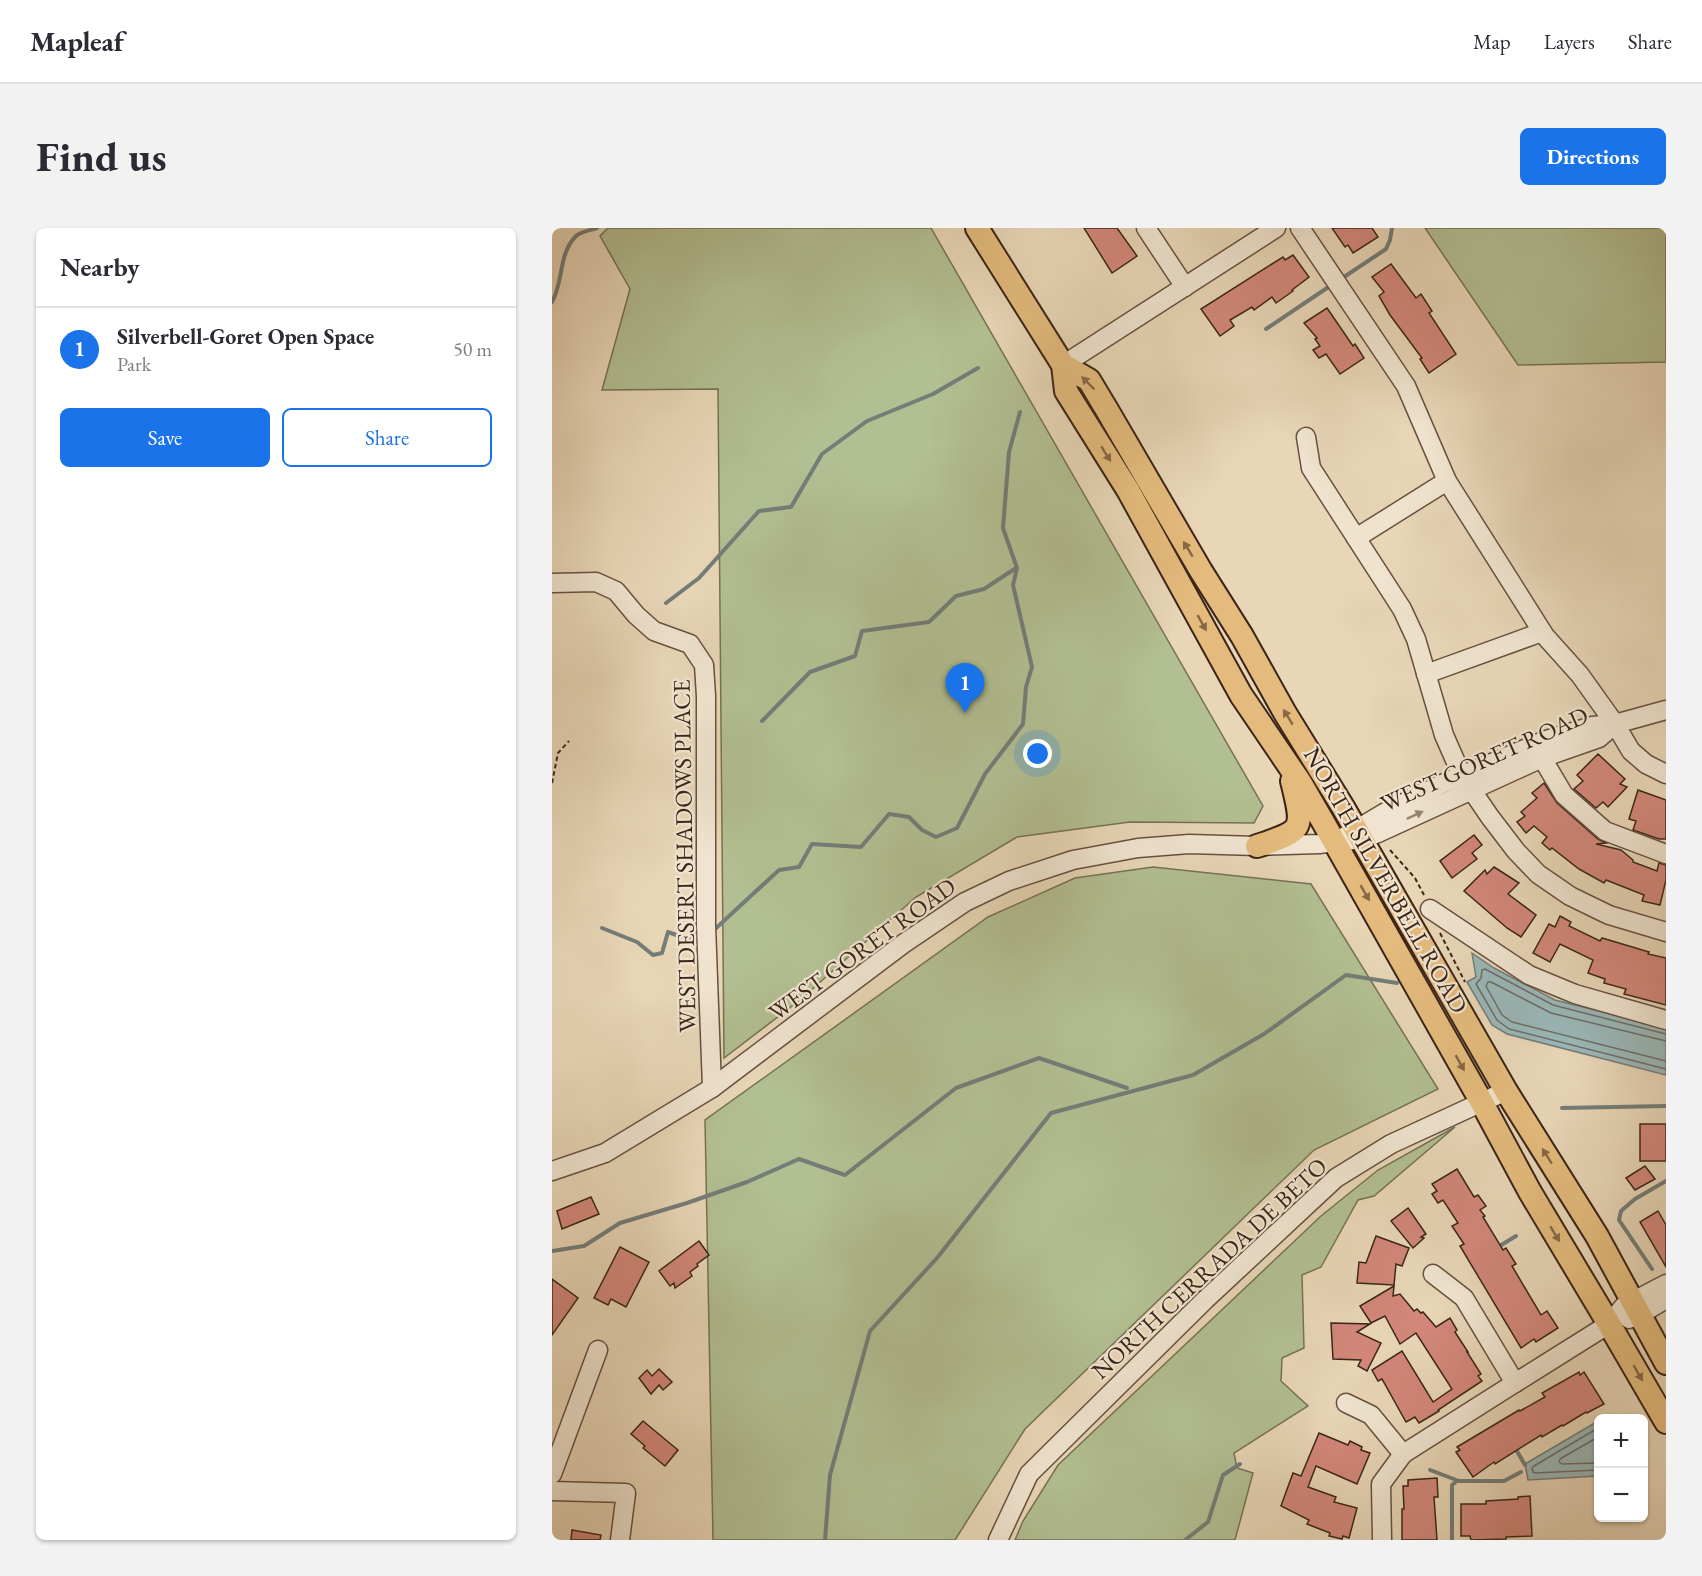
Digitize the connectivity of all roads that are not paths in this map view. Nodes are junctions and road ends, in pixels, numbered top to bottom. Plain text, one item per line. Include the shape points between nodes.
1 (977, 228) edge
2 (1146, 228) edge
3 (1276, 228) edge
4 (1300, 228) edge
5 (1185, 286) junction
6 (1063, 365) junction
7 (1306, 437) dead end
8 (1447, 481) junction
9 (1356, 538) junction
10 (552, 583) edge
11 (1542, 632) junction
12 (1426, 674) junction
13 (1666, 710) edge
14 (1615, 724) junction
15 (1542, 758) junction
16 (1288, 765) junction
17 (1666, 774) edge
18 (1466, 783) junction
19 (1359, 834) junction
20 (1335, 843) junction
21 (1257, 846) junction
22 (1666, 854) edge
23 (1430, 909) dead end
24 (1666, 932) edge
25 (1666, 1020) edge
26 (712, 1088) junction
27 (1506, 1090) junction
28 (1481, 1101) junction
29 (552, 1171) edge
30 (1432, 1274) dead end
31 (1666, 1284) edge
32 (1666, 1299) edge
33 (1636, 1309) junction
34 (1610, 1324) junction
35 (598, 1350) dead end
36 (1666, 1363) edge
37 (1515, 1383) junction
38 (1346, 1403) dead end
39 (1666, 1422) edge
40 (1403, 1454) junction
41 (552, 1474) edge
42 (552, 1491) edge
43 (621, 1540) edge
44 (998, 1540) edge
45 (1382, 1540) edge

1 - 6 main road, NORTH SILVERBELL ROAD
2 - 5 street
3 - 5 street
4 - 8 street via 1406,386
5 - 6 street
6 -> 16 main road, NORTH SILVERBELL ROAD via 1066,391 1128,490 1241,695
19 -> 6 main road, NORTH SILVERBELL ROAD via 1089,380
7 - 9 street via 1311,468
8 - 9 street
8 - 11 street
9 - 12 street via 1402,609
10 - 26 street, WEST DESERT SHADOWS PLACE via 596,582 616,591 654,631 690,644 704,664
11 - 12 street
11 - 14 street via 1580,675
12 - 18 street via 1444,735
13 - 14 street, WEST GORET ROAD
14 - 15 street, WEST GORET ROAD via 1599,738
14 - 17 street via 1631,751
14 - 18 street, WEST GORET ROAD via 1592,726 1546,740
15 - 18 street, WEST GORET ROAD
15 - 22 street via 1564,795 1605,831
16 - 20 main road, NORTH SILVERBELL ROAD
16 - 21 main road via 1300,818 1295,831 1286,837
18 - 19 street, WEST GORET ROAD via 1378,833
18 - 24 street via 1516,852 1538,874 1570,896 1609,915
19 - 20 street, WEST GORET ROAD
19 - 27 main road, NORTH SILVERBELL ROAD
20 - 21 street, WEST GORET ROAD
20 -> 28 main road, NORTH SILVERBELL ROAD
21 - 26 street, WEST GORET ROAD via 1138,848 1073,860 1009,881 965,902 903,944
23 - 25 street via 1529,975 1575,994
26 - 29 street, WEST GORET ROAD via 605,1153
27 - 28 street, NORTH CERRADA DE BETO
33 -> 27 main road, NORTH SILVERBELL ROAD via 1597,1236
28 -> 34 main road, NORTH SILVERBELL ROAD via 1533,1198
28 - 44 street, NORTH CERRADA DE BETO via 1391,1144 1336,1178 1205,1300 1029,1474
30 - 37 street via 1464,1298
31 - 33 street
32 - 33 street
33 - 34 street
33 - 36 main road, NORTH SILVERBELL ROAD
34 - 37 street
34 -> 39 main road, NORTH SILVERBELL ROAD
35 - 41 street
37 - 40 street
38 - 40 street via 1371,1415
40 - 45 street via 1381,1484
42 - 43 street via 626,1493

